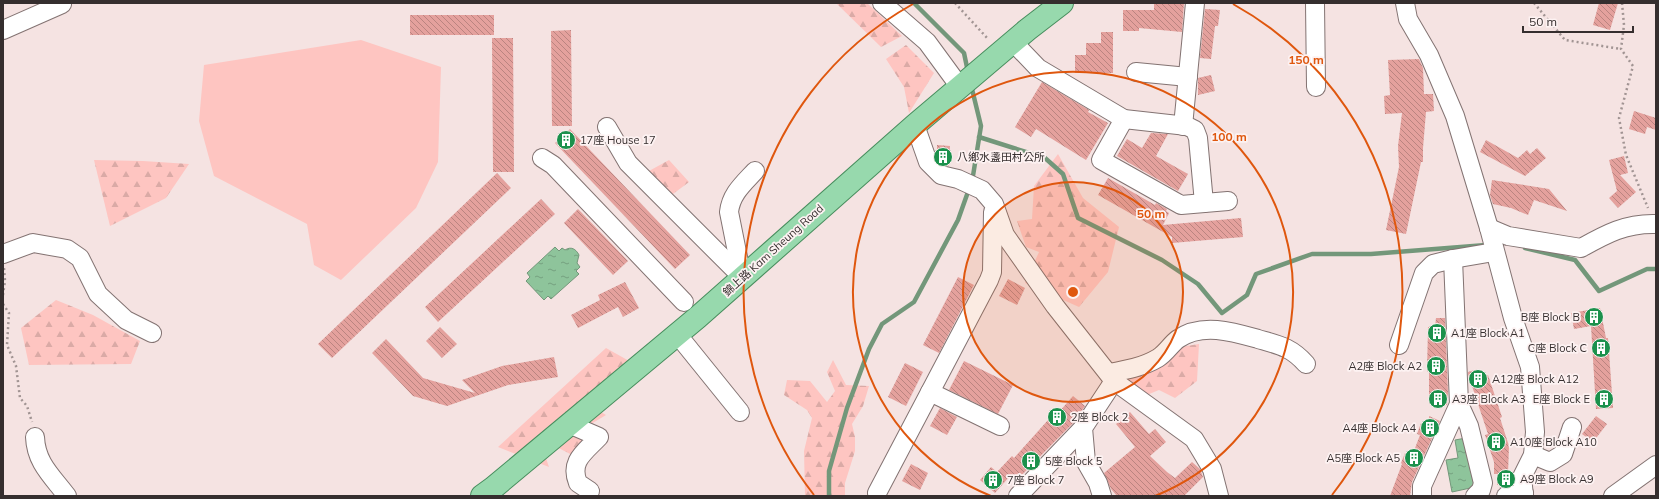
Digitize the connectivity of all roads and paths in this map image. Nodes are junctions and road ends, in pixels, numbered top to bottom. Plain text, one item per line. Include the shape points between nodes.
1 (882, 3) edge
2 (955, 3) edge
3 (1062, 3) edge
4 (1195, 3) edge
5 (1315, 3) edge
6 (1405, 3) edge
7 (1534, 3) edge
8 (1622, 3) edge
9 (62, 4) dead end
10 (3, 30) edge
11 (1007, 48) junction
12 (1621, 50) junction
13 (1136, 72) dead end
14 (1188, 77) junction
15 (962, 86) junction
16 (1316, 87) dead end
17 (1124, 119) junction
18 (915, 125) junction
19 (1183, 126) junction
20 (607, 127) dead end
21 (542, 158) dead end
22 (755, 171) dead end
23 (988, 197) junction
24 (1228, 201) dead end
25 (1204, 203) junction
26 (1655, 224) edge
27 (1492, 242) junction
28 (3, 254) edge
29 (1453, 259) junction
30 (742, 277) junction
31 (684, 302) dead end
32 (3, 304) edge
33 (152, 333) dead end
34 (677, 334) junction
35 (1398, 345) dead end
36 (1306, 364) dead end
37 (1112, 377) junction
38 (930, 392) junction
39 (1459, 404) junction
40 (740, 412) dead end
41 (569, 424) junction
42 (1000, 426) dead end
43 (1572, 427) dead end
44 (1083, 428) junction
45 (35, 437) joint
46 (1533, 455) junction
47 (1656, 464) edge
48 (590, 491) dead end
49 (493, 493) edge
50 (877, 493) dead end
51 (1480, 494) edge
52 (1518, 495) edge
53 (67, 496) edge
54 (1018, 496) edge
55 (1102, 496) edge
56 (1219, 496) edge
57 (1422, 496) edge
58 (1613, 496) edge

1 - 15 street via 927,42
2 - 11 path
3 - 11 main road, 錦上路 Kam Sheung Road
4 - 14 street
5 - 16 street
6 - 27 street via 1408,19 1429,55 1455,116
7 - 12 path via 1565,40
8 - 12 path via 1624,25
9 - 10 street
11 - 15 main road, 錦上路 Kam Sheung Road
11 - 17 street
12 - 26 path via 1633,66 1619,118 1626,155
13 - 14 street
14 - 19 street
15 - 18 main road, 錦上路 Kam Sheung Road
17 - 19 street
17 - 25 street via 1100,160 1181,205
18 - 23 street via 928,162 941,175 958,179
18 - 30 main road, 錦上路 Kam Sheung Road
19 - 25 street via 1195,130 1198,138
20 - 30 street via 628,163
21 - 31 street via 553,166
22 - 30 street via 730,202 729,212
23 - 37 street via 1005,235 1055,306
23 - 38 street via 991,276
24 - 25 street
26 - 27 street via 1634,224 1603,236 1582,248 1508,236
27 - 29 street
27 - 46 street via 1513,318 1530,367 1535,432
28 - 33 street via 33,243 67,249 80,258 98,294 126,320
29 - 35 street via 1433,264 1424,272
29 - 39 street
30 - 34 main road, 錦上路 Kam Sheung Road
32 - 45 path via 9,313 7,345 16,366 20,398 27,406
34 - 40 street
34 - 41 main road, 錦上路 Kam Sheung Road
36 - 37 street via 1296,352 1286,346 1226,330 1206,330 1178,339 1152,361
37 - 44 street
37 - 56 street via 1194,439 1212,469
38 - 42 street
38 - 50 street
39 - 51 street via 1469,426 1483,479
39 - 57 street via 1422,486
41 - 48 street via 599,437 576,462 574,468 578,483
41 - 49 main road, 錦上路 Kam Sheung Road
43 - 46 street via 1563,454 1550,462
44 - 54 street
44 - 55 street via 1086,462
45 - 53 street via 38,458
46 - 52 street via 1522,477
47 - 58 street

